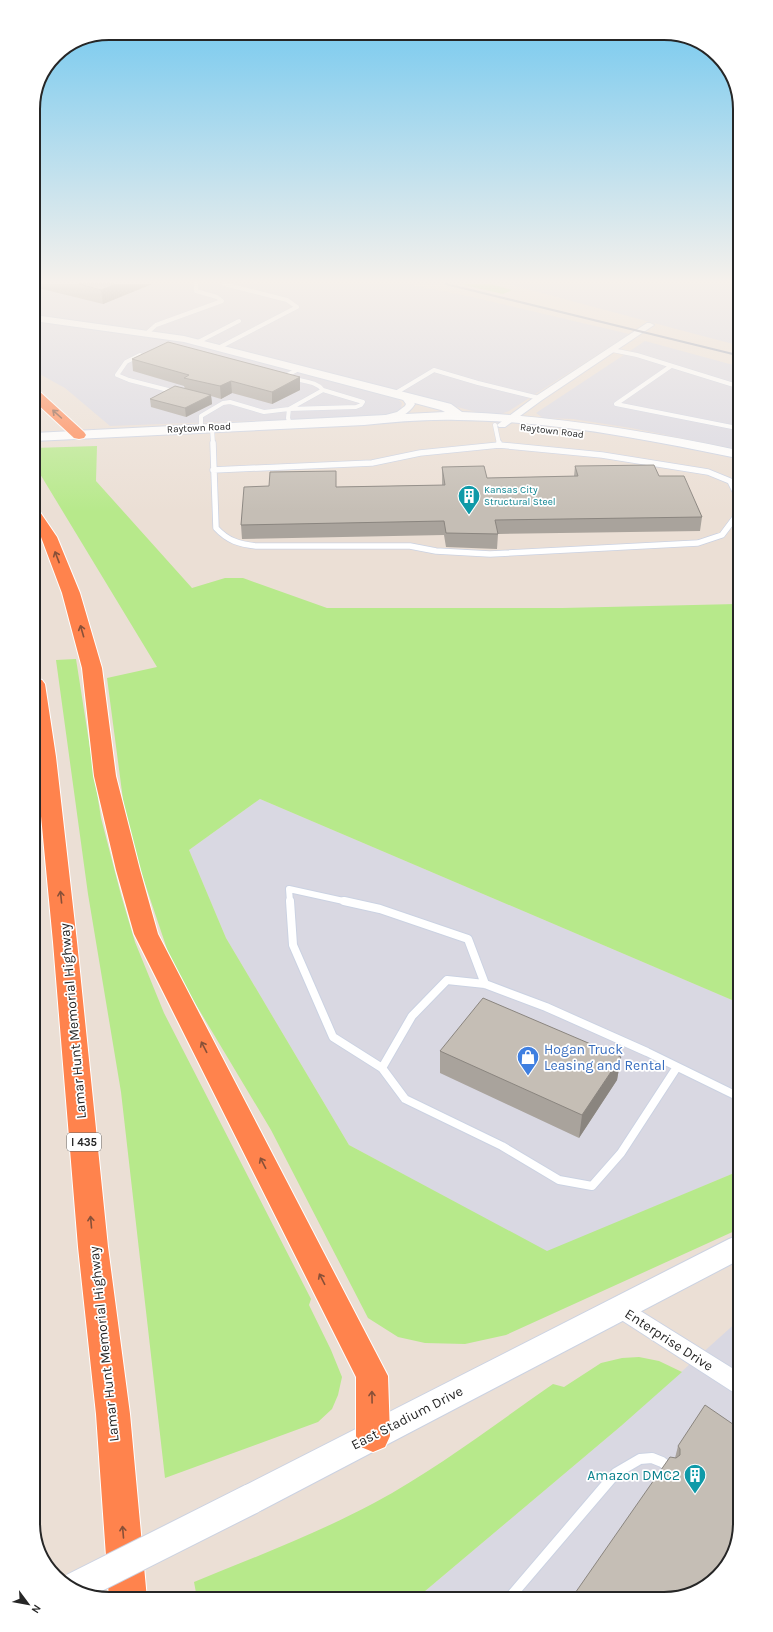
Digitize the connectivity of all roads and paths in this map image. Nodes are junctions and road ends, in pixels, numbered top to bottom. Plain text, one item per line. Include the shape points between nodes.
1 (128, 360) edge
2 (266, 360) edge
3 (597, 360) edge
4 (653, 360) edge
5 (671, 366) junction
6 (299, 369) junction
7 (733, 385) edge
8 (323, 390) junction
9 (179, 392) edge
10 (399, 396) junction
11 (539, 398) junction
12 (40, 399) edge
13 (216, 402) dead end
14 (223, 403) junction
15 (289, 409) junction
16 (385, 418) junction
17 (457, 419) junction
18 (364, 421) junction
19 (503, 423) junction
20 (290, 424) junction
21 (733, 427) edge
22 (206, 428) junction
23 (79, 435) junction
24 (40, 437) edge
25 (499, 445) junction
26 (733, 453) edge
27 (733, 462) edge
28 (213, 470) junction
29 (733, 487) edge
30 (733, 520) edge
31 (40, 524) edge
32 (40, 718) edge
33 (485, 984) junction
34 (677, 1067) junction
35 (382, 1068) junction
36 (733, 1094) edge
37 (733, 1250) edge
38 (619, 1308) junction
39 (733, 1381) edge
40 (373, 1436) junction
41 (670, 1468) edge
42 (80, 1585) edge
43 (127, 1592) edge
44 (515, 1592) edge

1 - 9 lane via 117,375
2 - 6 main road
3 - 11 street
4 - 5 lane
5 - 7 lane
5 - 21 lane via 616,404
6 - 8 lane via 287,375 319,385
6 - 10 main road
8 - 15 lane
8 - 15 lane via 363,402 356,407
10 - 11 lane via 434,370
10 - 16 street via 411,404 408,409 402,414
10 - 17 main road via 446,407 456,413
11 - 19 street
23 -> 12 highway
13 - 14 lane
14 - 15 lane via 230,402 264,412
14 - 22 lane via 201,416
15 - 20 lane
16 - 17 main road, Raytown Road
16 - 18 main road, Raytown Road
17 - 18 main road, Raytown Road via 381,424
17 - 19 main road, Raytown Road
18 - 20 main road, Raytown Road
19 - 25 lane
19 - 26 main road, Raytown Road via 624,432
19 - 27 main road, Raytown Road via 629,441
20 - 22 main road, Raytown Road
22 - 23 main road, Raytown Road
22 - 28 lane
23 - 24 main road, Raytown Road
25 - 28 lane via 420,453 372,463
25 - 29 lane via 602,455 708,472 730,481
28 - 30 lane via 216,528 225,539 256,546 410,546 436,551 490,554 698,543 722,535
40 -> 31 highway via 372,1376 146,934 105,776 92,668 71,593 49,538
43 -> 32 highway, Lamar Hunt Memorial Highway / I 435 via 113,1414
33 - 34 lane via 546,1008
33 - 35 lane via 447,980 412,1016
33 - 35 lane via 468,939 380,909 289,889 293,945 333,1037
34 - 35 lane via 621,1152 592,1186 559,1180 502,1146 405,1099
34 - 36 lane
37 - 38 main road, East Stadium Drive
38 - 39 street, Enterprise Drive
38 - 40 main road, East Stadium Drive
40 - 42 main road, East Stadium Drive, bridge
41 - 44 lane via 652,1458 640,1459 616,1473

